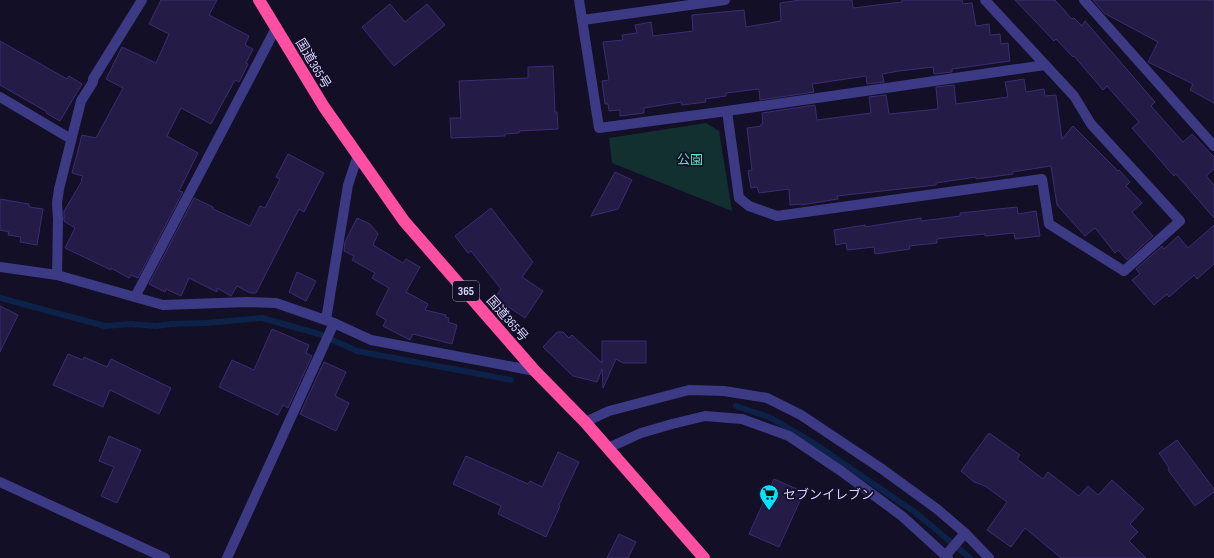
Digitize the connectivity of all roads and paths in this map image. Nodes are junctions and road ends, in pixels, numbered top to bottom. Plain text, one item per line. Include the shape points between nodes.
1 (142, 0) edge
2 (260, 0) edge
3 (579, 0) edge
4 (725, 0) edge
5 (985, 0) edge
6 (1084, 0) edge
7 (583, 20) junction
8 (276, 28) junction
9 (1045, 65) junction
10 (0, 97) edge
11 (727, 111) junction
12 (70, 139) junction
13 (1214, 146) edge
14 (358, 155) junction
15 (0, 267) edge
16 (57, 275) junction
17 (135, 297) junction
18 (331, 323) junction
19 (535, 371) junction
20 (585, 422) junction
21 (608, 448) junction
22 (0, 482) edge
23 (965, 533) junction
24 (947, 557) edge
25 (165, 558) edge
26 (227, 558) edge
27 (704, 558) edge
28 (990, 558) edge

1 - 12 street via 81,101
2 - 8 highway, 国道365号 / 365
3 - 7 street
4 - 7 street
5 - 9 street
6 - 13 street
7 - 11 street via 599,128
8 - 14 highway, 国道365号 / 365 via 324,107
8 - 17 street
9 - 11 street
9 - 11 street via 1074,96 1091,124 1180,221 1124,271 1049,224 1042,180 777,216 749,206 739,198
10 - 12 street
12 - 16 street via 56,203
14 - 18 street via 348,185
14 - 19 highway, 国道365号 / 365 via 404,221
15 - 16 street
16 - 17 street
17 - 18 street via 162,305 276,303
18 - 19 street via 371,340
18 - 26 street via 322,351
19 - 20 highway, 国道365号 / 365
20 - 21 highway, 国道365号 / 365
20 - 23 street via 609,411 689,390 724,391 767,398 801,415 842,442 937,509
21 - 24 street via 641,433 705,416 742,419 789,436 841,471 902,516
21 - 27 highway, 国道365号 / 365
22 - 25 street
23 - 24 street
23 - 28 street

